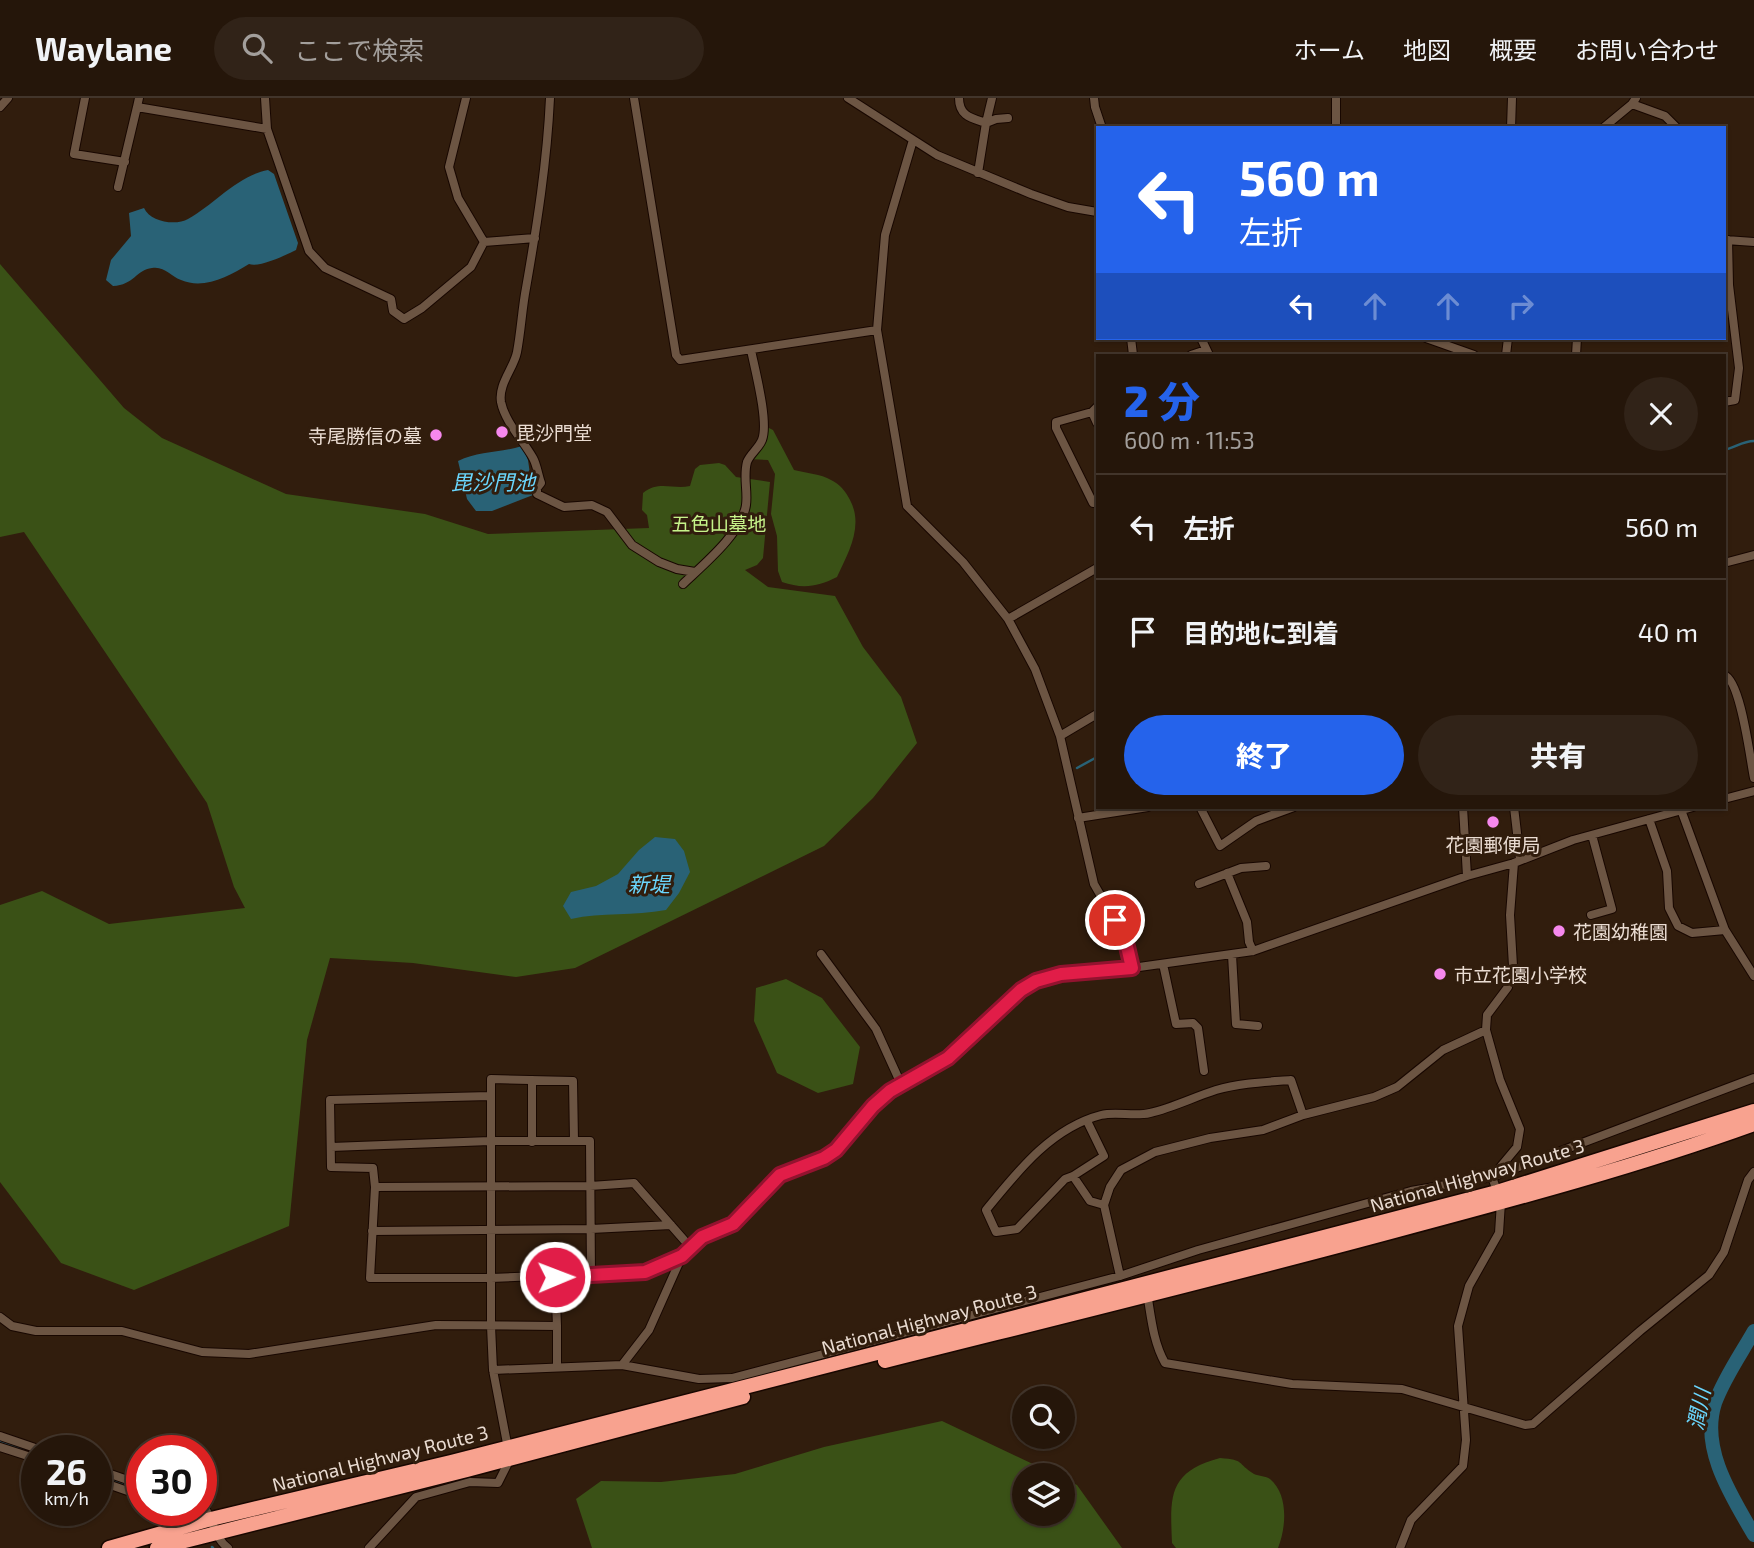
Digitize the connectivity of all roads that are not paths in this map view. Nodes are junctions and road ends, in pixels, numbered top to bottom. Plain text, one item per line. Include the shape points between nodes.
1 (8, 98) edge
2 (85, 98) edge
3 (265, 98) edge
4 (466, 98) edge
5 (550, 98) edge
6 (634, 98) edge
7 (848, 98) edge
8 (959, 98) edge
9 (992, 98) edge
10 (1094, 98) edge
11 (1336, 98) edge
12 (1512, 98) edge
13 (1634, 101) edge
14 (138, 103) edge
15 (0, 107) edge
16 (1008, 118) dead end
17 (986, 123) junction
18 (1101, 126) edge
19 (1336, 126) edge
20 (1511, 126) edge
21 (1605, 126) edge
22 (1675, 126) edge
23 (267, 129) junction
24 (913, 141) junction
25 (125, 162) junction
26 (978, 173) junction
27 (118, 187) dead end
28 (1096, 212) edge
29 (536, 238) junction
30 (1726, 240) edge
31 (484, 242) junction
32 (1754, 242) edge
33 (877, 330) junction
34 (1431, 340) edge
35 (1454, 340) edge
36 (1452, 348) junction
37 (751, 350) junction
38 (1471, 354) edge
39 (1726, 402) edge
40 (1094, 409) edge
41 (1096, 503) edge
42 (1754, 555) edge
43 (1726, 562) edge
44 (1096, 569) edge
45 (695, 572) junction
46 (683, 584) dead end
47 (1008, 619) junction
48 (1726, 675) edge
49 (1096, 715) edge
50 (1060, 736) junction
51 (1754, 778) edge
52 (1754, 791) edge
53 (1726, 798) edge
54 (1135, 809) edge
55 (1200, 809) edge
56 (1289, 809) edge
57 (1463, 809) edge
58 (1514, 809) edge
59 (1678, 809) edge
60 (1681, 809) edge
61 (1078, 818) junction
62 (1649, 819) junction
63 (1592, 835) junction
64 (1517, 861) junction
65 (1266, 866) dead end
66 (1227, 873) junction
67 (1467, 876) junction
68 (1199, 884) dead end
69 (1591, 915) dead end
70 (1725, 930) junction
71 (1253, 951) junction
72 (821, 954) dead end
73 (1232, 955) junction
74 (1163, 964) junction
75 (1132, 968) junction
76 (1754, 976) edge
77 (1258, 1026) dead end
78 (1486, 1030) junction
79 (1203, 1071) dead end
80 (1754, 1078) edge
81 (532, 1080) junction
82 (901, 1084) junction
83 (490, 1096) junction
84 (1754, 1111) edge
85 (1303, 1115) junction
86 (1087, 1121) junction
87 (1754, 1124) edge
88 (490, 1141) junction
89 (574, 1141) junction
90 (532, 1142) junction
91 (331, 1147) junction
92 (1754, 1172) edge
93 (1073, 1177) junction
94 (1492, 1177) junction
95 (491, 1185) junction
96 (590, 1186) junction
97 (375, 1187) junction
98 (1499, 1197) junction
99 (1104, 1205) junction
100 (671, 1225) junction
101 (491, 1229) junction
102 (591, 1229) junction
103 (372, 1231) junction
104 (691, 1248) junction
105 (682, 1256) junction
106 (591, 1276) junction
107 (1121, 1276) junction
108 (555, 1277) junction
109 (491, 1278) junction
110 (1143, 1283) junction
111 (0, 1317) edge
112 (491, 1326) junction
113 (557, 1326) junction
114 (622, 1365) junction
115 (557, 1367) junction
116 (493, 1370) junction
117 (1463, 1408) junction
118 (0, 1436) edge
119 (21, 1443) edge
120 (0, 1447) edge
121 (509, 1453) junction
122 (21, 1454) edge
123 (217, 1525) edge
124 (214, 1526) junction
125 (109, 1548) edge
126 (157, 1548) edge
127 (228, 1548) edge
128 (369, 1548) edge
129 (1400, 1548) edge

1 - 15 street
2 - 25 street via 74,154
3 - 23 street
4 - 31 street via 449,166 458,198
5 - 29 street
6 - 37 street via 676,355 686,360
7 - 24 street
8 - 17 street via 967,117
9 - 17 street
10 - 18 street
11 - 19 street
12 - 20 street
13 - 21 street
13 - 22 street
14 - 23 street
14 - 25 street
16 - 17 street
17 - 26 street
23 - 31 street via 309,251 325,268 391,299 393,311 404,319 471,267
24 - 26 street
24 - 33 street via 885,235
25 - 27 street
26 - 28 street via 1068,207
29 - 31 street
29 - 45 street via 517,356 501,400 534,459 541,483 537,494 564,507 592,505 607,512 632,545 659,562
30 - 32 street
30 - 39 street via 1738,368 1735,400
33 - 37 street
33 - 47 street via 907,506 962,562
34 - 36 street
35 - 36 street
36 - 38 street
37 - 45 street via 763,412 763,439 748,459 744,516
40 - 41 street via 1056,422 1056,428
42 - 43 street
44 - 47 street
45 - 46 street
47 - 50 street via 1035,669
48 - 51 street via 1737,692
49 - 50 street
50 - 61 street
52 - 53 street
54 - 61 street
55 - 56 street via 1220,846 1256,821
57 - 67 street
58 - 64 street
59 - 62 street
60 - 70 street
61 - 75 street via 1094,884 1125,938
62 - 63 street
62 - 70 street via 1667,871 1669,908 1678,926 1692,933
63 - 64 street
63 - 69 street via 1612,909
64 - 67 street
64 - 78 street via 1510,915 1513,966 1508,987 1487,1015
65 - 66 street
66 - 68 street
66 - 71 street
67 - 71 street
70 - 76 street
71 - 73 street
72 - 82 street via 876,1029
73 - 74 street
73 - 77 street via 1236,1024
74 - 75 street
74 - 79 street via 1176,1024 1193,1023 1198,1028
75 - 82 street via 1061,974 1036,981 948,1058
78 - 85 street via 1443,1050 1397,1087
78 - 94 street via 1520,1129 1517,1147
80 - 94 street
81 - 83 street via 491,1079
81 - 89 street via 573,1081
81 - 90 street
82 - 104 street via 873,1106 836,1150 780,1175 733,1224 702,1237
83 - 88 street
83 - 91 street via 330,1100
84 - 98 highway, National Highway Route 3
85 - 86 street via 1291,1080 1218,1090 1148,1114 1102,1115
85 - 99 street via 1263,1130 1155,1152 1121,1171
86 - 93 street via 1104,1156
86 - 93 street via 1063,1132 1035,1154 986,1210 996,1232 1017,1229 1065,1179
87 - 98 highway, National Highway Route 3 via 1695,1145
88 - 90 street
88 - 91 street
88 - 95 street
89 - 90 street
89 - 96 street via 590,1141
91 - 97 street via 331,1167 373,1168
92 - 117 street via 1724,1252 1709,1275 1533,1424
93 - 99 street via 1090,1201
94 - 98 street
94 - 110 street via 1411,1191 1198,1250
95 - 96 street
95 - 97 street
95 - 101 street
96 - 100 street via 634,1183
96 - 102 street
97 - 103 street
98 - 110 highway, National Highway Route 3
98 - 117 street via 1499,1233 1469,1286 1458,1326
99 - 107 street
100 - 102 street
100 - 104 street
101 - 102 street
101 - 103 street
101 - 109 street
102 - 106 street
103 - 109 street via 370,1278
104 - 105 street
105 - 106 street via 645,1272
105 - 114 street via 649,1329
106 - 108 street
107 - 110 street
107 - 114 street via 733,1378 699,1379
108 - 109 street
108 - 113 street
109 - 112 street
110 - 117 street via 1165,1363 1292,1384 1402,1389
110 - 121 highway, National Highway Route 3
111 - 112 street via 12,1326 36,1331 122,1331 202,1352 249,1354 436,1325
112 - 113 street
112 - 116 street
113 - 115 street
114 - 115 street
115 - 116 street
116 - 121 street
117 - 129 street via 1463,1466 1411,1520
118 - 119 street
120 - 122 street
121 - 123 highway, National Highway Route 3
121 - 128 street via 498,1483 470,1482 416,1497
124 - 125 highway, National Highway Route 3
124 - 126 highway, National Highway Route 3
124 - 127 street

